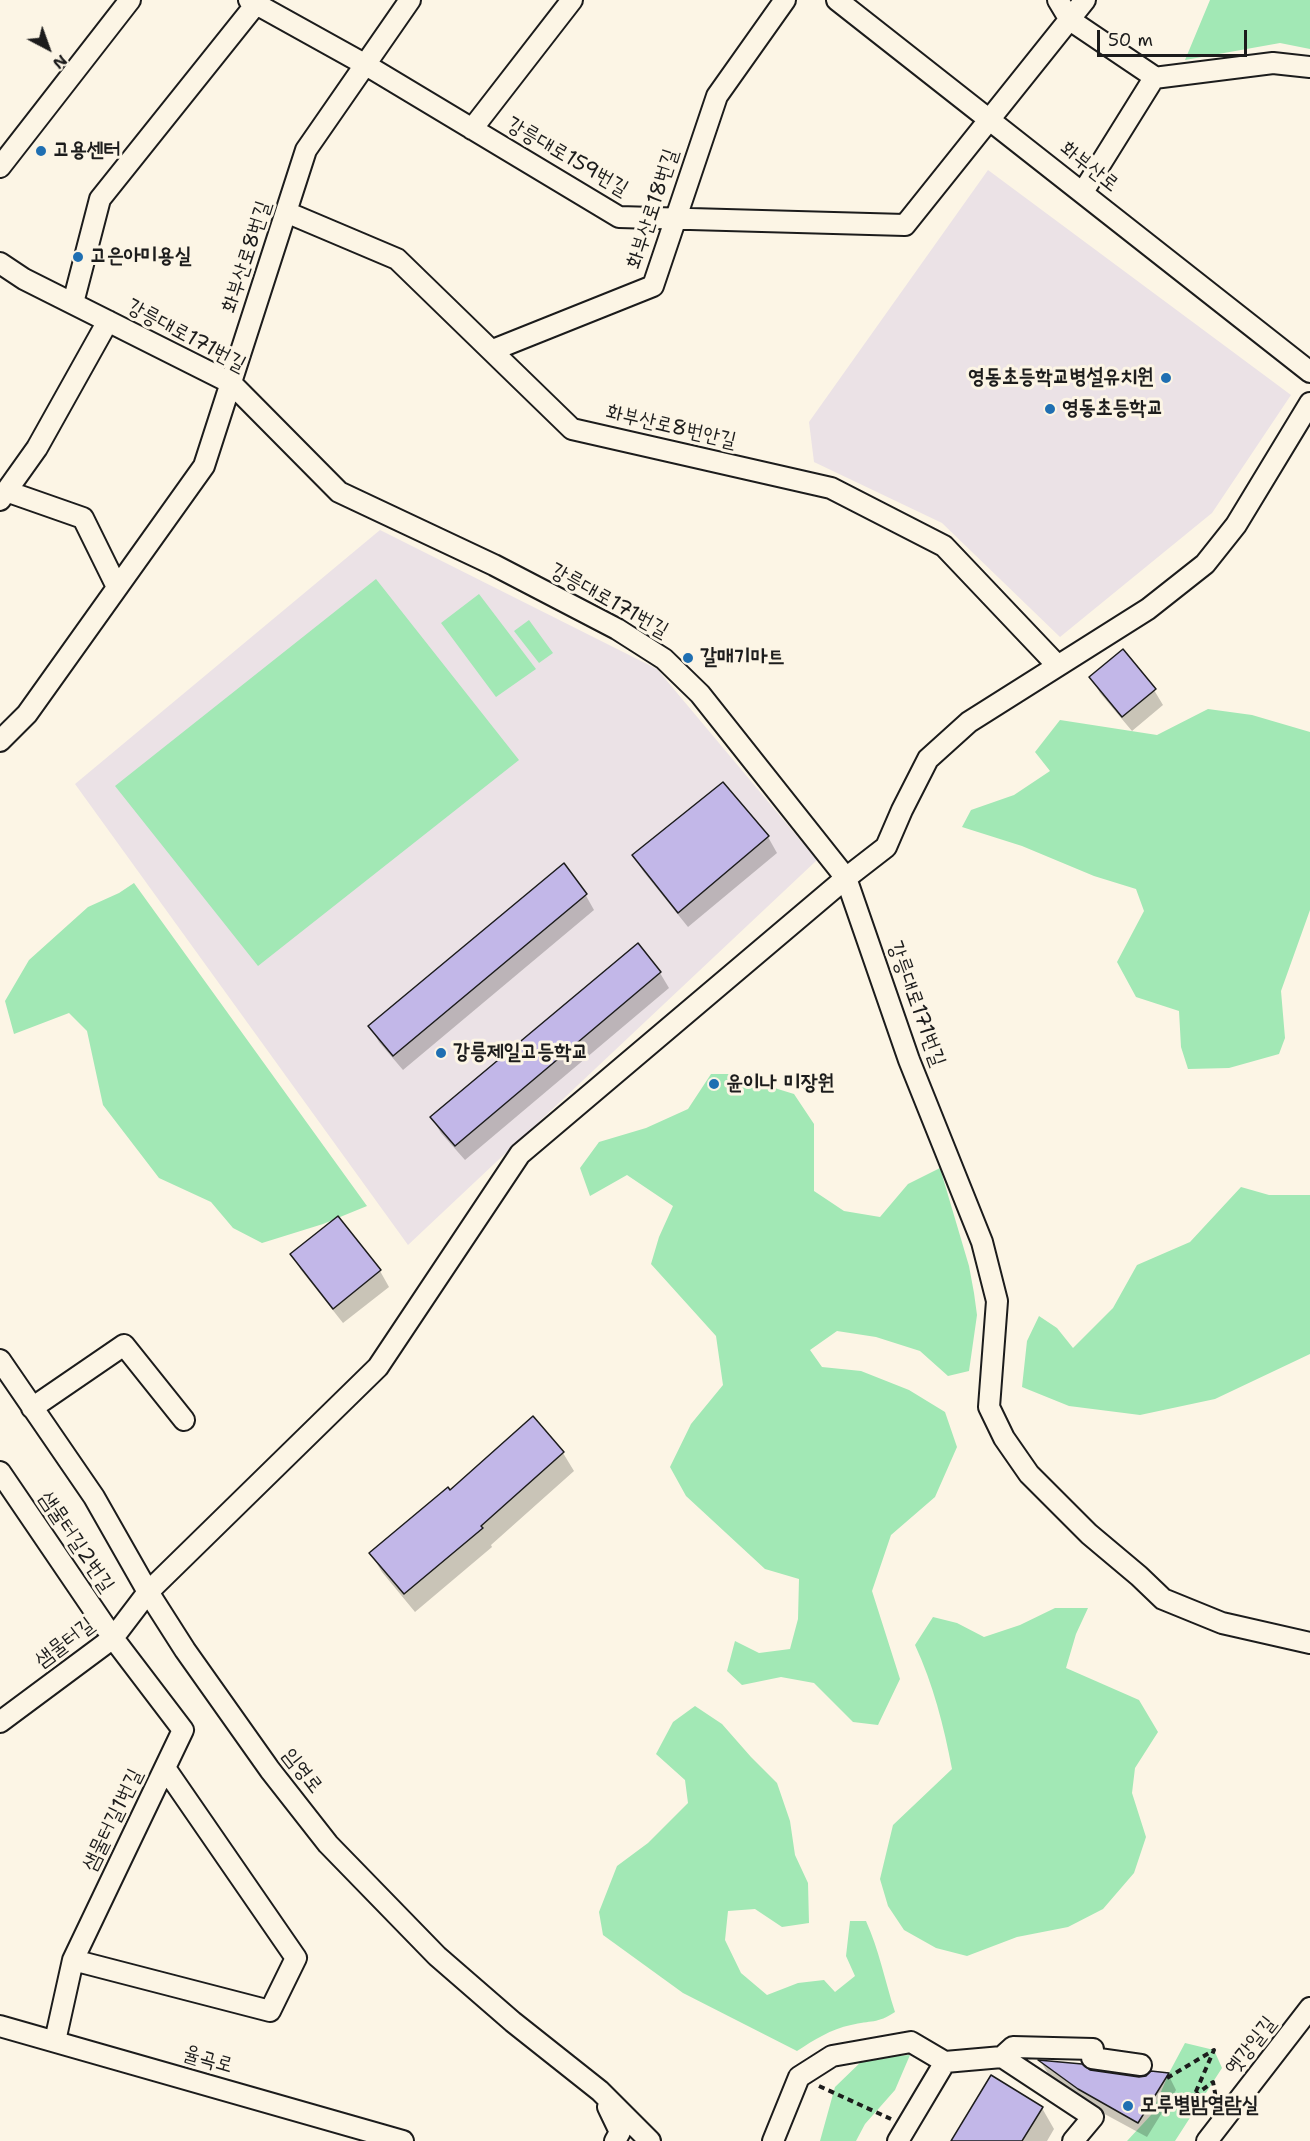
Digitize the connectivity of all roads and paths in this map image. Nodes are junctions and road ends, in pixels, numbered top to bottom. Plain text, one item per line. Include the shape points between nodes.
1 (130, 0) edge
2 (410, 0) edge
3 (572, 0) edge
4 (785, 0) edge
5 (837, 0) edge
6 (1058, 0) edge
7 (1086, 0) edge
8 (253, 2) edge
9 (1070, 20) junction
10 (366, 65) junction
11 (1310, 67) edge
12 (1156, 78) junction
13 (990, 119) junction
14 (472, 129) junction
15 (0, 167) edge
16 (1083, 192) junction
17 (286, 213) junction
18 (675, 219) junction
19 (0, 262) edge
20 (73, 303) junction
21 (108, 321) junction
22 (493, 350) junction
23 (1310, 372) edge
24 (231, 383) junction
25 (1310, 403) edge
26 (3, 496) edge
27 (117, 587) junction
28 (1057, 665) junction
29 (0, 741) edge
30 (846, 878) junction
31 (0, 1360) edge
32 (32, 1408) junction
33 (184, 1420) dead end
34 (0, 1472) edge
35 (148, 1592) junction
36 (112, 1638) junction
37 (1310, 1643) edge
38 (0, 1722) edge
39 (165, 1768) junction
40 (73, 1960) junction
41 (1310, 2008) edge
42 (0, 2026) edge
43 (55, 2041) junction
44 (1002, 2057) junction
45 (945, 2062) junction
46 (1141, 2065) dead end
47 (799, 2077) junction
48 (1167, 2078) dead end
49 (600, 2091) junction
50 (1231, 2111) junction
51 (902, 2134) edge
52 (403, 2141) edge
53 (615, 2141) edge
54 (650, 2141) edge
55 (774, 2141) edge
56 (1073, 2141) edge
57 (1208, 2141) edge

1 - 15 street
2 - 10 street, 화부산로8번길
3 - 14 street
4 - 18 street, 화부산로18번길 via 717,96
5 - 13 street, 화부산로
6 - 9 street
7 - 9 street
8 - 10 street, 강릉대로159번길
8 - 20 street via 100,198
9 - 12 street
9 - 13 street
10 - 14 street, 강릉대로159번길
10 - 17 street, 화부산로8번길 via 306,150
11 - 12 street via 1273,63
12 - 16 street
13 - 16 street, 화부산로
13 - 18 street, 강릉대로159번길 via 905,225
14 - 18 street, 강릉대로159번길 via 619,217
16 - 23 street, 화부산로
17 - 22 street, 화부산로8번안길 via 397,259
17 - 24 street, 화부산로8번길
18 - 22 street, 화부산로18번길 via 653,286
19 - 20 street, 강릉대로171번길 via 24,279
20 - 21 street, 강릉대로171번길
21 - 24 street, 강릉대로171번길
21 - 26 street via 37,448
22 - 28 street, 화부산로8번안길 via 572,429 831,488 944,546
24 - 27 street, 화부산로8번길 via 204,466
24 - 30 street, 강릉대로171번길 via 339,492 617,629 664,660 700,694
25 - 28 street, 샘물터길 via 1236,525 1205,564 1148,609
26 - 27 street via 83,518
27 - 29 street, 화부산로8번길 via 27,714
28 - 30 street, 샘물터길 via 969,722 928,759 886,847
30 - 35 street, 샘물터길 via 520,1154 378,1367
30 - 37 street, 강릉대로171번길 via 909,1060 982,1242 997,1300 989,1407 1004,1438 1029,1474 1163,1599 1221,1623
31 - 32 street, 임영로
32 - 33 street via 124,1345
32 - 35 street, 임영로 via 94,1497
34 - 36 street, 샘물터길2번길
35 - 36 street, 샘물터길
35 - 49 street, 임영로 via 270,1770 328,1844 437,1956
36 - 38 street, 샘물터길
36 - 39 street, 샘물터길1번길 via 183,1730
39 - 40 street, 샘물터길1번길
39 - 40 street via 296,1958 270,2011
40 - 43 street, 샘물터길1번길
41 - 50 street, 옛강일길
42 - 43 street, 율곡로
43 - 52 street, 율곡로
44 - 45 street
44 - 46 street via 1013,2047 1093,2049 1092,2058
44 - 56 street via 1092,2117
45 - 47 street via 911,2042 832,2056
45 - 51 street
47 - 51 path
47 - 55 street
48 - 50 path via 1214,2050 1194,2096 1213,2082 1217,2102
49 - 53 street via 620,2132
49 - 54 street, 임영로
50 - 57 street, 옛강일길

